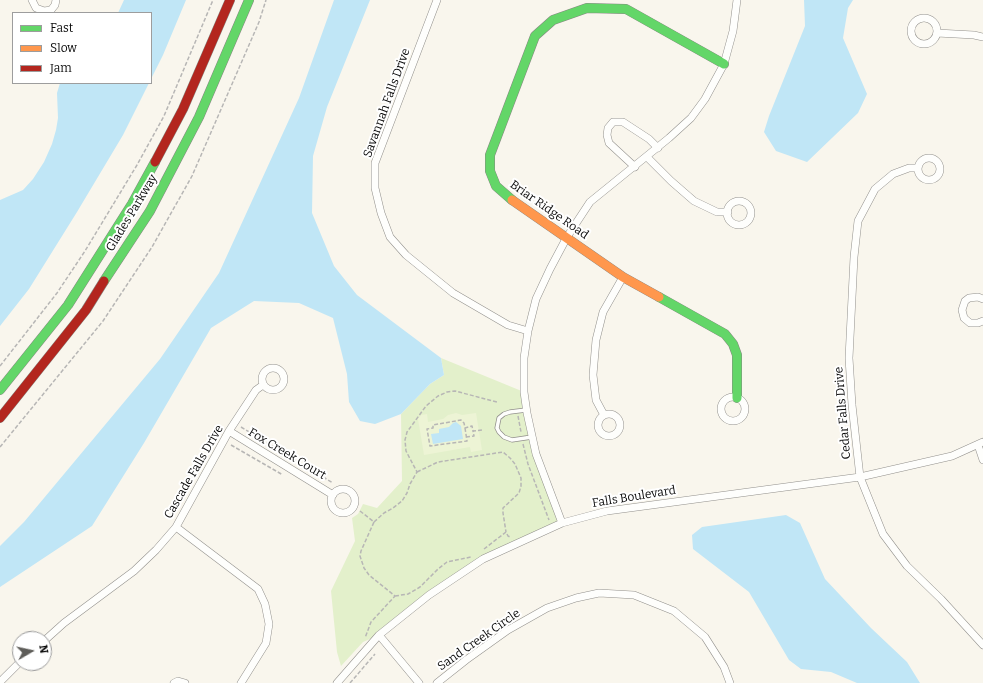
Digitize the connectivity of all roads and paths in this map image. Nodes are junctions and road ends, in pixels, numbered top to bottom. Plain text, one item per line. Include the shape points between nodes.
1 (32, 0) edge
2 (56, 0) edge
3 (213, 0) edge
4 (230, 0) edge
5 (249, 0) edge
6 (437, 0) edge
7 (737, 0) edge
8 (937, 33) dead end
9 (983, 37) edge
10 (724, 64) junction
11 (658, 148) junction
12 (647, 157) junction
13 (635, 166) junction
14 (918, 168) dead end
15 (728, 212) dead end
16 (568, 237) junction
17 (623, 277) junction
18 (983, 300) edge
19 (983, 321) edge
20 (528, 331) junction
21 (0, 366) edge
22 (263, 385) dead end
23 (0, 390) edge
24 (737, 398) dead end
25 (497, 402) dead end
26 (526, 410) junction
27 (604, 416) dead end
28 (0, 418) edge
29 (234, 424) junction
30 (465, 428) junction
31 (483, 430) dead end
32 (229, 431) junction
33 (473, 431) junction
34 (466, 437) junction
35 (532, 437) junction
36 (224, 441) junction
37 (981, 444) edge
38 (983, 460) edge
39 (417, 472) junction
40 (284, 475) dead end
41 (860, 477) junction
42 (333, 483) dead end
43 (333, 495) dead end
44 (360, 511) dead end
45 (374, 522) junction
46 (562, 524) junction
47 (176, 527) junction
48 (506, 532) dead end
49 (52, 634) edge
50 (379, 635) junction
51 (363, 642) dead end
52 (983, 645) edge
53 (375, 654) dead end
54 (12, 670) edge
55 (0, 682) edge
56 (174, 683) edge
57 (185, 683) edge
58 (241, 683) edge
59 (337, 683) edge
60 (350, 683) edge
61 (419, 683) edge
62 (437, 683) edge
63 (730, 683) edge

1 - 2 street via 36,8 44,11 51,10
3 - 21 path via 164,116 137,165 57,293
4 - 23 main road, Glades Parkway via 183,109 132,204 68,305
5 - 28 main road, Glades Parkway via 199,117 150,211 86,310
6 - 20 street, Savannah Falls Drive via 375,163 375,188 381,213 390,237 406,255 453,293 508,325
7 - 10 street via 733,32
8 - 9 street
10 - 11 street via 705,99 691,118
10 - 16 main road, Briar Ridge Road via 626,9 587,8 553,20 535,36 490,155 490,171 496,186 506,196
11 - 12 street
11 - 13 street via 623,122 613,122 606,135 609,143
12 - 13 street
12 - 15 street via 694,201 717,212
13 - 16 street via 590,202
14 - 41 street, Cedar Falls Drive via 909,168 893,174 881,184 858,221 849,358
16 - 17 main road, Briar Ridge Road
16 - 20 street via 536,300
17 - 24 main road, Briar Ridge Road via 725,334 737,355
17 - 27 street via 603,312 596,340 593,375 596,400
18 - 19 street via 978,297 969,298 962,305 964,318 970,323
20 - 26 street via 524,358
22 - 29 street, Cascade Falls Drive via 256,390
25 - 39 path via 455,391 438,396 426,406 407,432 405,440 406,451
26 - 35 street
26 - 35 lane via 504,414 499,418 497,428 504,437 512,440
29 - 32 street, Cascade Falls Drive
29 - 42 path
30 - 33 path via 472,426
30 - 34 path
30 - 34 path via 461,420 433,425 433,428 427,429 430,446 467,441
31 - 33 path
32 - 36 street, Cascade Falls Drive
32 - 43 street, Fox Creek Court
33 - 34 path via 474,436
35 - 46 street
36 - 40 path
36 - 47 street, Cascade Falls Drive
37 - 38 street
37 - 41 street, Falls Boulevard via 952,456
39 - 45 path via 402,501
39 - 48 path via 450,459 503,452 515,464 521,478 519,493 503,508
41 - 46 street, Falls Boulevard via 607,511
41 - 52 street, Cedar Falls Drive via 883,534 907,566 942,599
44 - 45 path
45 - 51 path via 361,550 362,562 369,575 395,596 371,622
46 - 50 street, Falls Boulevard via 483,559 429,595
47 - 49 street, Cascade Falls Drive via 134,571
47 - 58 street via 258,590 265,604 269,624 266,643
50 - 59 street, Falls Boulevard
50 - 61 street
53 - 60 path
54 - 55 street
56 - 57 street
62 - 63 street, Sand Creek Circle via 508,630 547,608 598,593 634,595 674,611 705,637 724,666

